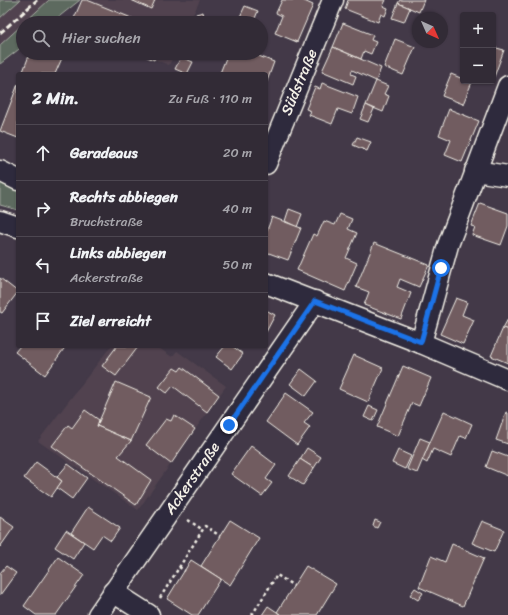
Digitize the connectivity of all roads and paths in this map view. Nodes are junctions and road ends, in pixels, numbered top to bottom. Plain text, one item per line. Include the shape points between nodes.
1 (333, 0) edge
2 (508, 86) edge
3 (268, 159) edge
4 (0, 171) edge
5 (475, 171) junction
6 (508, 176) edge
7 (16, 179) edge
8 (0, 221) edge
9 (16, 226) edge
10 (268, 284) edge
11 (315, 301) junction
12 (421, 342) junction
13 (508, 380) edge
14 (220, 536) dead end
15 (179, 567) junction
16 (185, 571) dead end
17 (294, 586) dead end
18 (113, 592) junction
19 (153, 609) edge
20 (98, 615) edge
21 (252, 615) edge

1 - 3 street, Südstraße
2 - 5 street
4 - 7 street
5 - 6 street
5 - 12 street via 448,245
8 - 9 street
10 - 11 street
11 - 12 street
11 - 18 street, Ackerstraße
12 - 13 street
14 - 15 path via 205,526
15 - 16 path
15 - 19 path
17 - 21 path via 278,575
18 - 19 street
18 - 20 street, Ackerstraße

